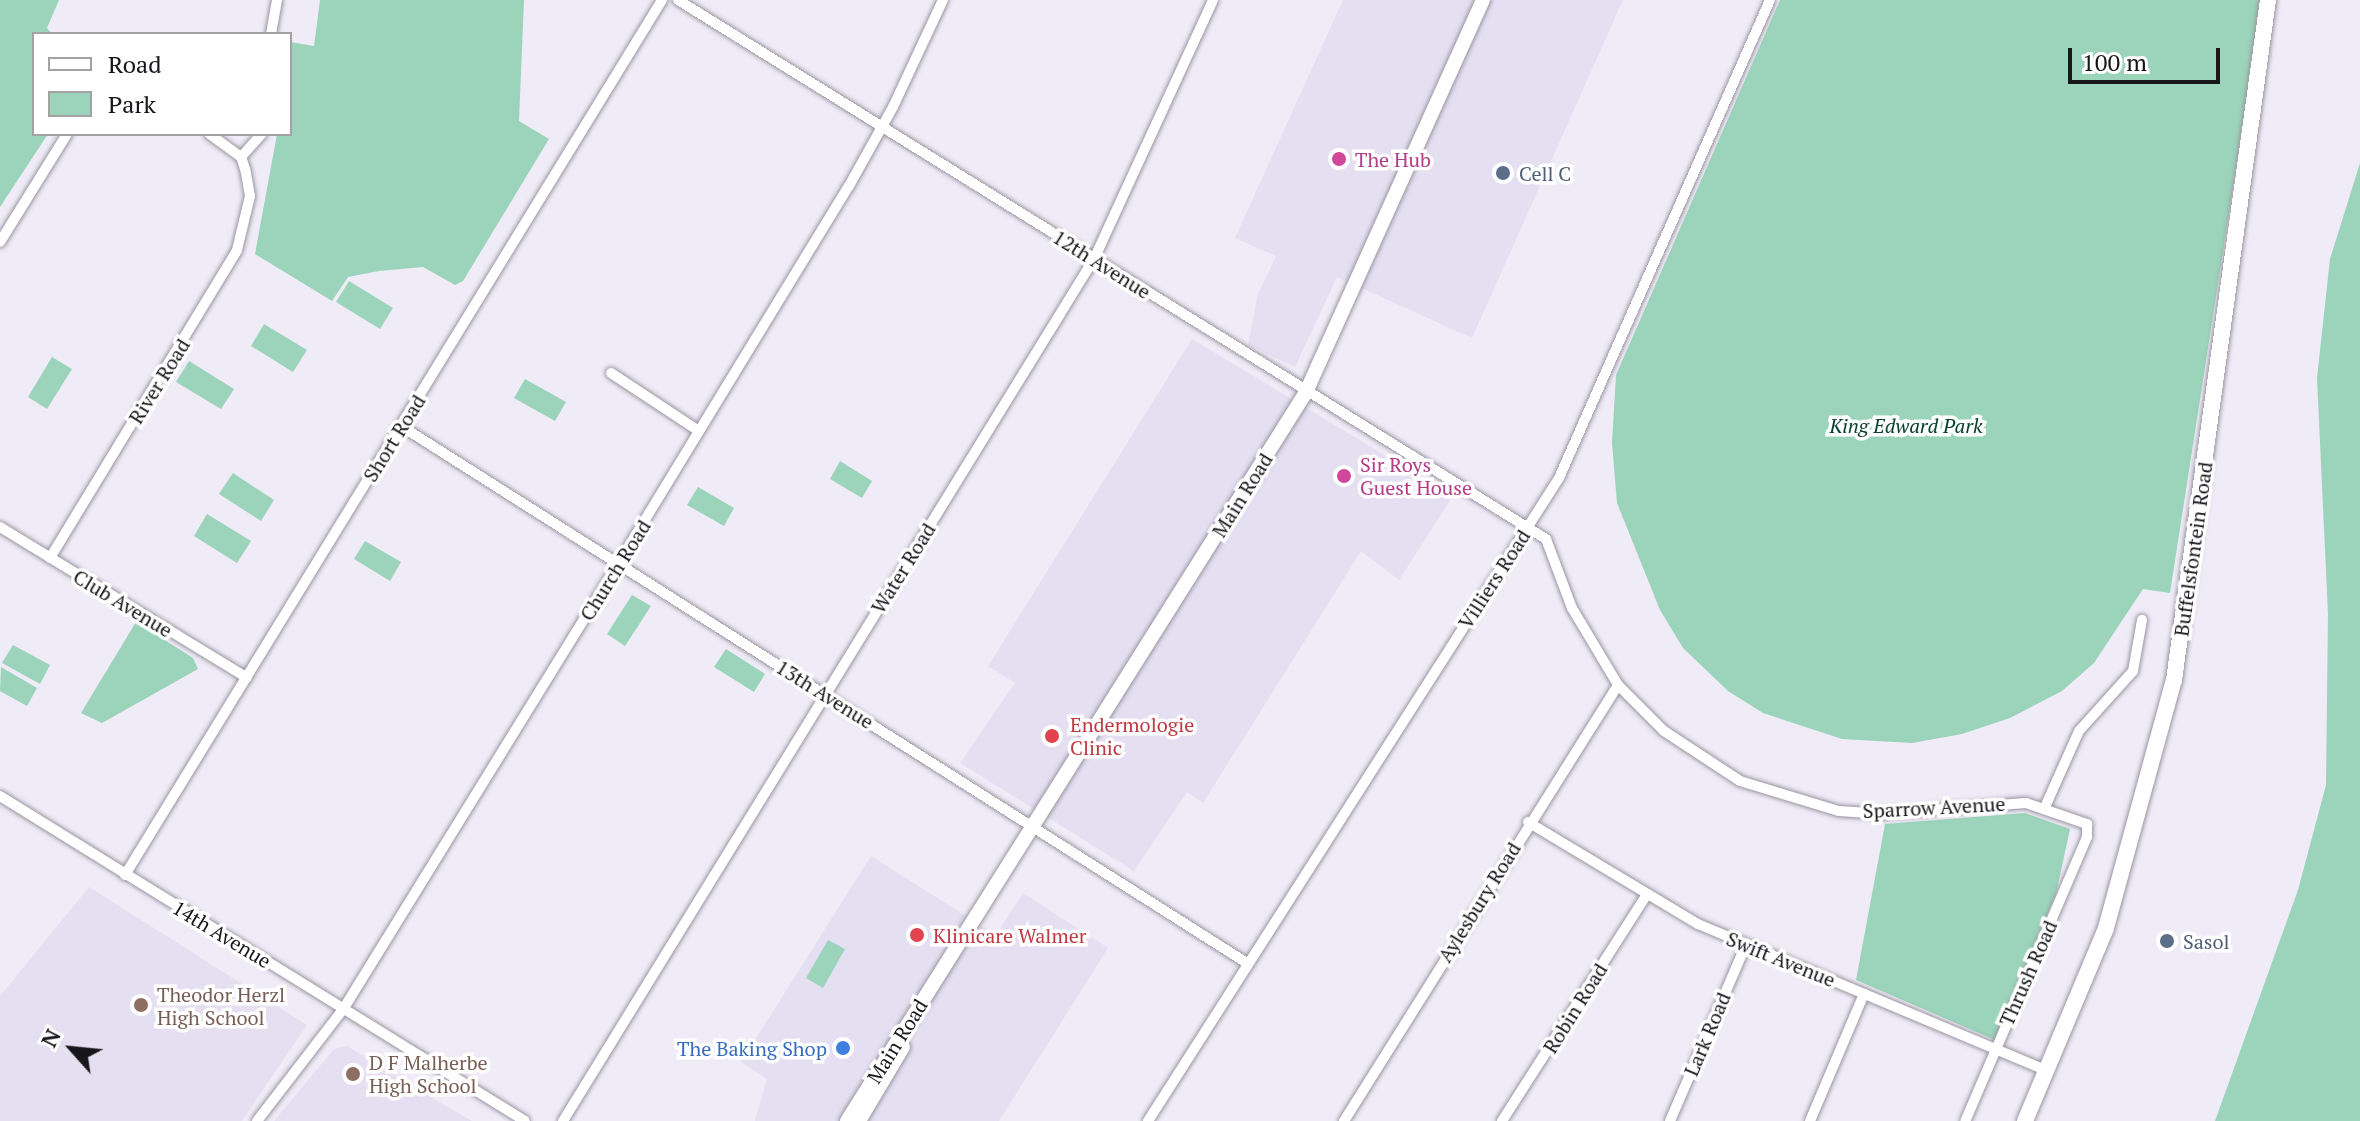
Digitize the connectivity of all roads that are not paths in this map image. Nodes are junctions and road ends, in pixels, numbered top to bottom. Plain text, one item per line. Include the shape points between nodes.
1 (277, 0) edge
2 (662, 0) edge
3 (678, 0) edge
4 (943, 0) edge
5 (1213, 0) edge
6 (1483, 0) edge
7 (1770, 0) edge
8 (2268, 0) edge
9 (2277, 0) edge
10 (271, 32) edge
11 (882, 127) junction
12 (66, 136) edge
13 (212, 136) edge
14 (260, 136) edge
15 (241, 157) junction
16 (2240, 223) junction
17 (0, 242) edge
18 (1094, 259) junction
19 (611, 373) dead end
20 (1306, 392) junction
21 (401, 426) junction
22 (699, 431) junction
23 (0, 527) edge
24 (1527, 527) junction
25 (50, 558) junction
26 (618, 564) junction
27 (2142, 620) dead end
28 (247, 678) junction
29 (1618, 685) junction
30 (826, 694) junction
31 (0, 796) edge
32 (2045, 807) junction
33 (1528, 822) junction
34 (2087, 824) joint
35 (1032, 827) junction
36 (125, 875) junction
37 (1647, 894) junction
38 (1745, 947) junction
39 (949, 963) junction
40 (1247, 963) junction
41 (1864, 994) junction
42 (344, 1008) junction
43 (1995, 1049) junction
44 (2043, 1069) junction
45 (257, 1121) edge
46 (525, 1121) edge
47 (563, 1121) edge
48 (847, 1121) edge
49 (859, 1121) edge
50 (1148, 1121) edge
51 (1344, 1121) edge
52 (1502, 1121) edge
53 (1670, 1121) edge
54 (1810, 1121) edge
55 (1965, 1121) edge
56 (2015, 1121) edge
57 (2025, 1121) edge

1 - 10 street
2 - 21 street, Short Road
3 - 11 street, 12th Avenue
4 - 11 street, Church Road
5 - 18 street, Water Road
6 - 20 main road, Main Road
7 - 24 street, Villiers Road via 1572,452
8 - 16 main road, Buffelsfontein Road
9 - 16 main road, Buffelsfontein Road via 2247,206
11 - 18 street, 12th Avenue
11 - 22 street, Church Road
12 - 17 street
13 - 15 street
14 - 15 street
15 - 25 street, River Road via 250,196 244,230 227,269
16 - 44 main road, Buffelsfontein Road via 2174,680 2106,928
18 - 20 street, 12th Avenue
18 - 30 street, Water Road
19 - 22 street
20 - 24 street, 12th Avenue
20 - 35 main road, Main Road
21 - 26 street, 13th Avenue
21 - 28 street, Short Road
22 - 26 street, Church Road
23 - 25 street, Club Avenue
24 - 29 street, Sparrow Avenue via 1549,543 1572,608
24 - 40 street, Villiers Road
25 - 28 street, Club Avenue
26 - 30 street, 13th Avenue
26 - 42 street, Church Road
27 - 32 street via 2133,671 2079,731
28 - 36 street, Short Road
29 - 32 street, Sparrow Avenue via 1641,712 1701,758 1740,781 1791,799 1883,814 1993,803
29 - 33 street, Aylesbury Road
30 - 35 street, 13th Avenue
30 - 47 street, Water Road
31 - 36 street, 14th Avenue
32 - 34 street, Sparrow Avenue
33 - 37 street, Swift Avenue
33 - 51 street, Aylesbury Road
34 - 43 street, Thrush Road via 2087,837
35 - 39 main road, Main Road
35 - 40 street, 13th Avenue
36 - 42 street, 14th Avenue
37 - 38 street, Swift Avenue
37 - 52 street, Robin Road
38 - 41 street, Swift Avenue
38 - 53 street, Lark Road
39 - 48 main road, Main Road
39 - 49 main road, Main Road
40 - 50 street, Villiers Road
41 - 43 street, Swift Avenue
41 - 54 street
42 - 45 street, Church Road
42 - 46 street, 14th Avenue
43 - 44 street, Swift Avenue
43 - 55 street, Thrush Road
44 - 56 main road, Buffelsfontein Road
44 - 57 main road, Buffelsfontein Road

